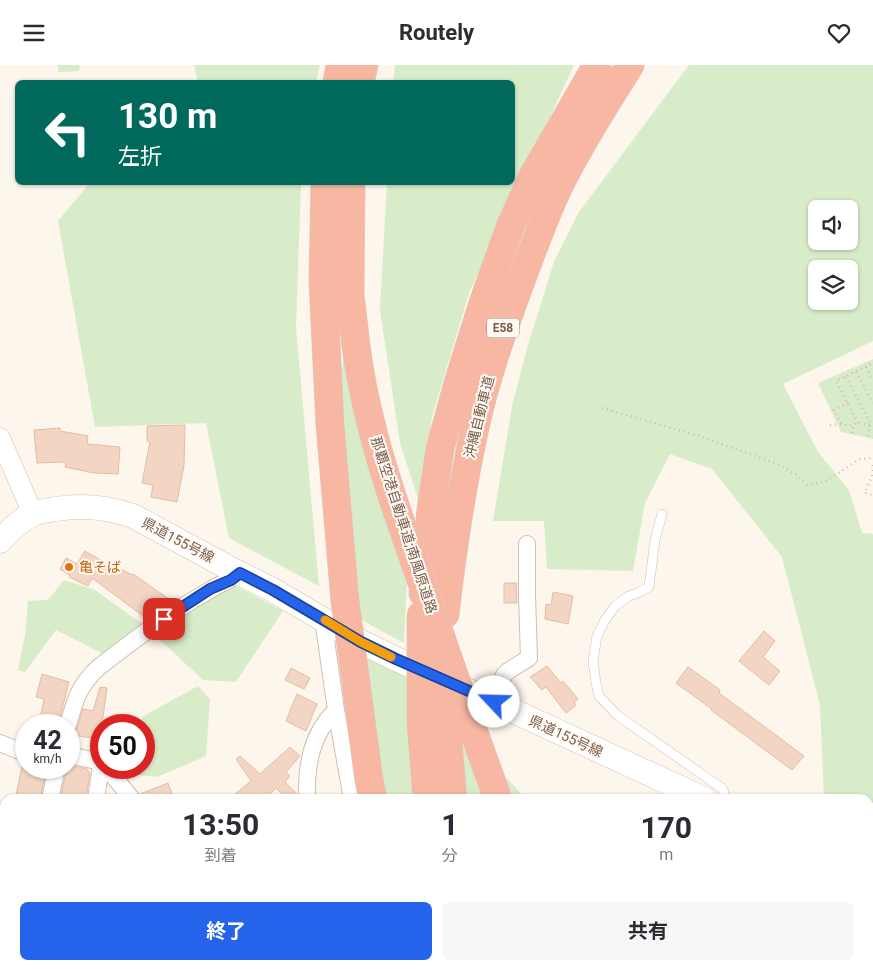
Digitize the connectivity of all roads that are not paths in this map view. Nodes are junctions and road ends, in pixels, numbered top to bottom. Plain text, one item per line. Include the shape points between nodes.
1 (340, 65) edge
2 (364, 65) edge
3 (596, 65) edge
4 (630, 65) edge
5 (338, 80) edge
6 (361, 80) edge
7 (325, 185) edge
8 (351, 185) edge
9 (0, 438) edge
10 (662, 513) dead end
11 (33, 514) junction
12 (0, 541) edge
13 (527, 545) dead end
14 (240, 573) junction
15 (433, 615) junction
16 (323, 619) junction
17 (494, 702) junction
18 (336, 710) junction
19 (71, 714) edge
20 (0, 743) edge
21 (15, 749) edge
22 (54, 779) edge
23 (99, 779) edge
24 (116, 779) edge
25 (51, 794) edge
26 (97, 794) edge
27 (128, 794) edge
28 (308, 794) edge
29 (351, 794) edge
30 (372, 794) edge
31 (427, 794) edge
32 (453, 794) edge
33 (496, 794) edge
34 (693, 794) edge
35 (724, 794) edge

1 - 5 highway
2 - 6 highway
3 - 15 highway, 沖縄自動車道 / E58 via 534,175 510,227 458,383 440,449 431,509
4 - 15 highway, 沖縄自動車道 / E58 via 560,183 500,337 479,409 453,547
7 - 30 highway, bridge via 323,281 330,425 345,601
8 - 33 highway, 那覇空港自動車道;南風原道路, bridge via 350,295 360,378 395,508
9 - 11 street
10 - 35 lane via 649,587 615,606 597,636 593,661 596,683 599,696 617,715 723,789
11 - 12 main road, 県道155号線
11 - 14 main road, 県道155号線 via 68,507 119,511
13 - 17 street via 529,658 504,675
14 - 16 main road, 県道155号線
14 - 19 street via 164,619 99,667 76,697
15 - 31 highway, 沖縄自動車道 / E58, bridge via 422,722
15 - 32 highway, 沖縄自動車道 / E58, bridge
16 - 17 main road, 県道155号線 via 396,659
16 - 18 street
17 - 34 main road, 県道155号線
18 - 28 street via 317,735 309,763
18 - 29 street
20 - 21 street
22 - 25 street
23 - 26 street
24 - 27 street

